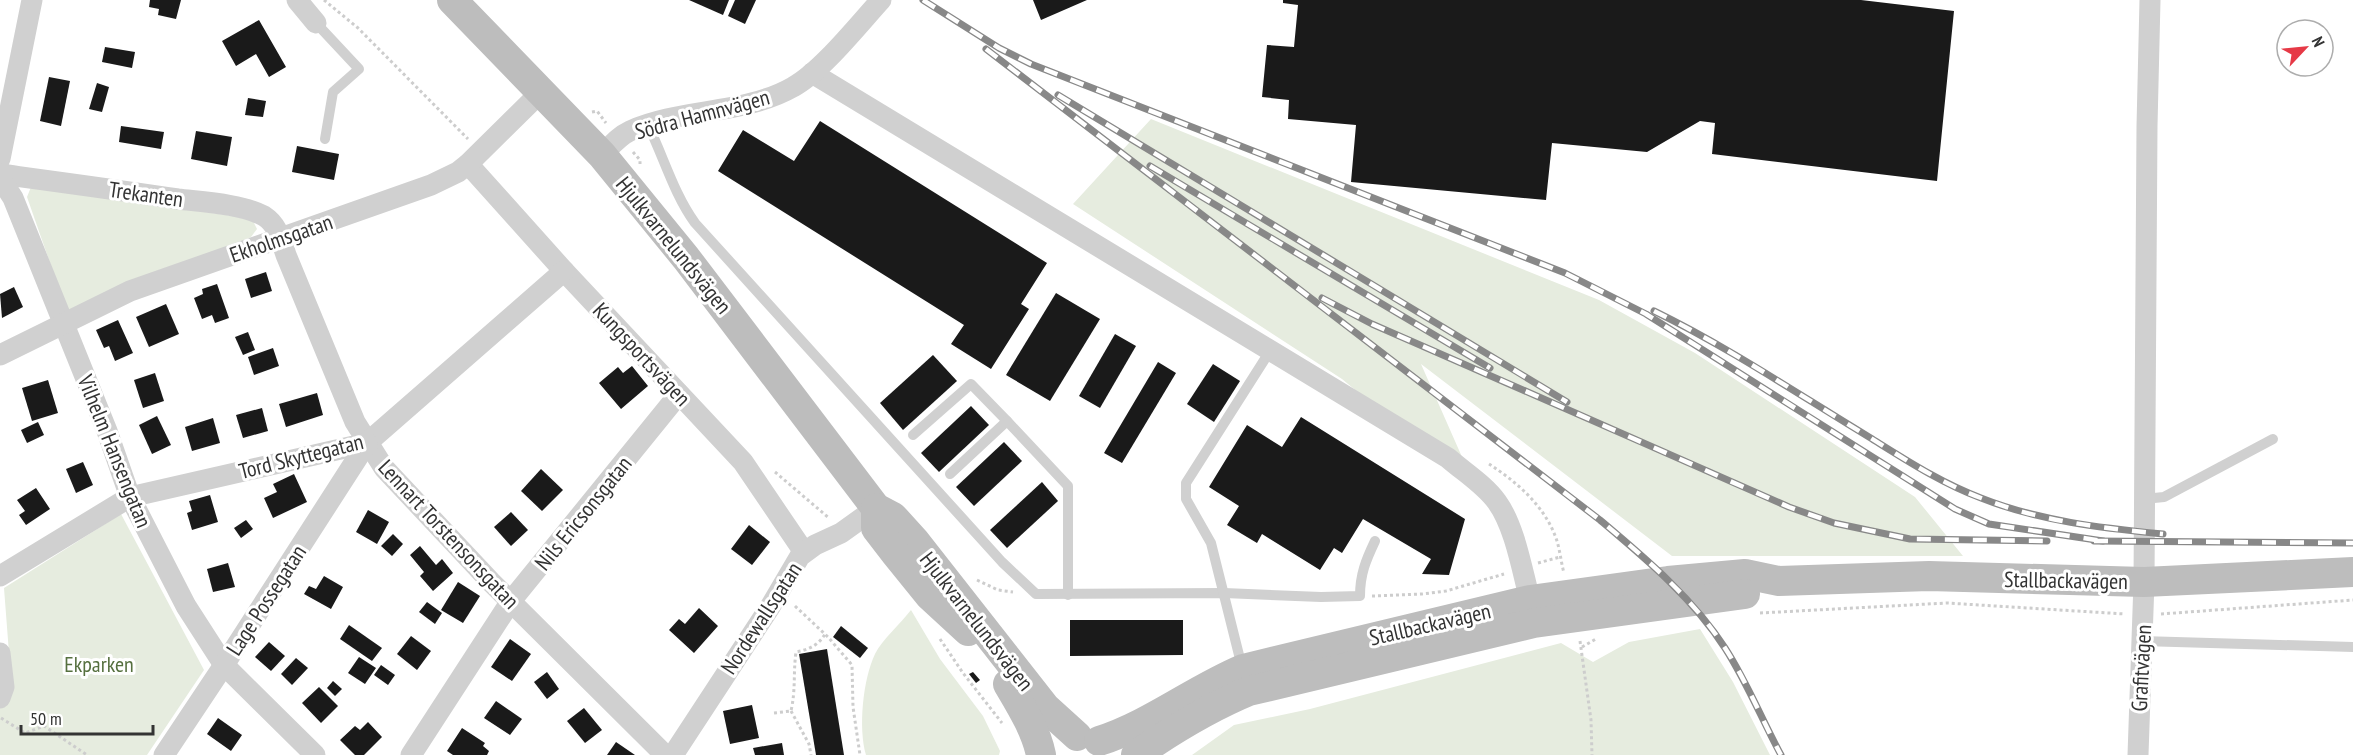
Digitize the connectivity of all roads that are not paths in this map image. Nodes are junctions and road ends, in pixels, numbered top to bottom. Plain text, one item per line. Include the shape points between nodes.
1 (33, 0) edge
2 (297, 0) edge
3 (452, 0) edge
4 (881, 0) edge
5 (2150, 0) edge
6 (316, 23) joint
7 (812, 73) junction
8 (542, 91) junction
9 (648, 125) junction
10 (325, 139) dead end
11 (602, 155) junction
12 (0, 159) edge
13 (468, 164) junction
14 (0, 176) edge
15 (280, 238) junction
16 (564, 271) junction
17 (64, 325) junction
18 (1270, 351) junction
19 (0, 355) edge
20 (679, 394) junction
21 (1007, 421) junction
22 (914, 435) dead end
23 (2273, 439) dead end
24 (367, 443) junction
25 (950, 474) dead end
26 (130, 497) junction
27 (2144, 499) junction
28 (876, 508) junction
29 (1375, 541) dead end
30 (804, 552) junction
31 (2353, 572) edge
32 (0, 576) edge
33 (2144, 582) junction
34 (1224, 593) junction
35 (1068, 595) junction
36 (1530, 600) junction
37 (511, 601) junction
38 (1572, 606) junction
39 (2141, 641) junction
40 (2353, 647) edge
41 (0, 653) edge
42 (224, 665) junction
43 (1246, 680) junction
44 (0, 698) edge
45 (1096, 744) edge
46 (164, 755) edge
47 (315, 755) edge
48 (411, 755) edge
49 (665, 755) edge
50 (673, 755) edge
51 (1043, 755) edge
52 (1136, 755) edge
53 (2138, 755) edge

1 - 12 street
2 - 6 street
3 - 8 street, Hjulkvarnelundsvägen
4 - 7 street, Södra Hamnvägen
5 - 27 street, Grafitvägen
6 - 10 lane via 359,69 333,92
7 - 9 street, Södra Hamnvägen via 794,87 762,101
7 - 18 street
8 - 11 street, Hjulkvarnelundsvägen
8 - 13 street, Ekholmsgatan
9 - 11 street, Södra Hamnvägen via 629,132
9 - 35 lane via 680,203 695,224 1028,588 1036,594
11 - 28 street, Hjulkvarnelundsvägen via 686,258
13 - 15 street, Ekholmsgatan via 431,185
13 - 16 street, Kungsportsvägen
14 - 15 street, Trekanten via 240,209 263,216 275,226
14 - 17 street, Vilhelm Hansengatan via 13,198
15 - 17 street, Ekholmsgatan via 130,291
15 - 24 street, Lennart Torstensonsgatan
16 - 20 street, Kungsportsvägen
16 - 24 street, Tord Skyttegatan
17 - 19 street, Ekholmsgatan
17 - 26 street, Vilhelm Hansengatan
18 - 34 lane via 1186,483 1186,499 1211,543
18 - 36 street via 1448,459 1485,489 1505,514
20 - 30 street, Kungsportsvägen via 743,462
20 - 37 street, Nils Ericsonsgatan
21 - 22 lane via 971,384
21 - 25 lane
21 - 35 lane via 1068,486
23 - 27 lane via 2164,497
24 - 26 street, Tord Skyttegatan
24 - 37 street, Lennart Torstensonsgatan via 384,468
24 - 42 street, Lage Possegatan
26 - 32 street, Tord Skyttegatan
26 - 42 street, Vilhelm Hansengatan via 186,606
27 - 33 street, Grafitvägen
28 - 30 street, Nordewallsgatan via 841,533
28 - 45 street, Hjulkvarnelundsvägen via 893,517 914,540 1045,707
28 - 51 street, Hjulkvarnelundsvägen via 876,528 896,555 930,596 966,629 1005,678
29 - 34 lane via 1363,567 1360,596
30 - 50 street, Nordewallsgatan
31 - 33 street, Stallbackavägen
33 - 38 street, Stallbackavägen via 1929,576 1779,581 1745,574 1668,581
33 - 39 street, Grafitvägen
34 - 35 lane
34 - 43 lane
36 - 38 street, Stallbackavägen
36 - 43 street, Stallbackavägen
37 - 48 street, Nils Ericsonsgatan
37 - 49 street, Lennart Torstensonsgatan
38 - 43 street, Stallbackavägen via 1513,627
39 - 40 lane
39 - 53 street, Grafitvägen
41 - 44 street via 4,687
42 - 46 street, Lage Possegatan
42 - 47 street, Vilhelm Hansengatan
43 - 45 street, Stallbackavägen via 1210,683
43 - 52 street, Stallbackavägen via 1218,704
45 - 51 street, Stallbackavägen via 1057,743

